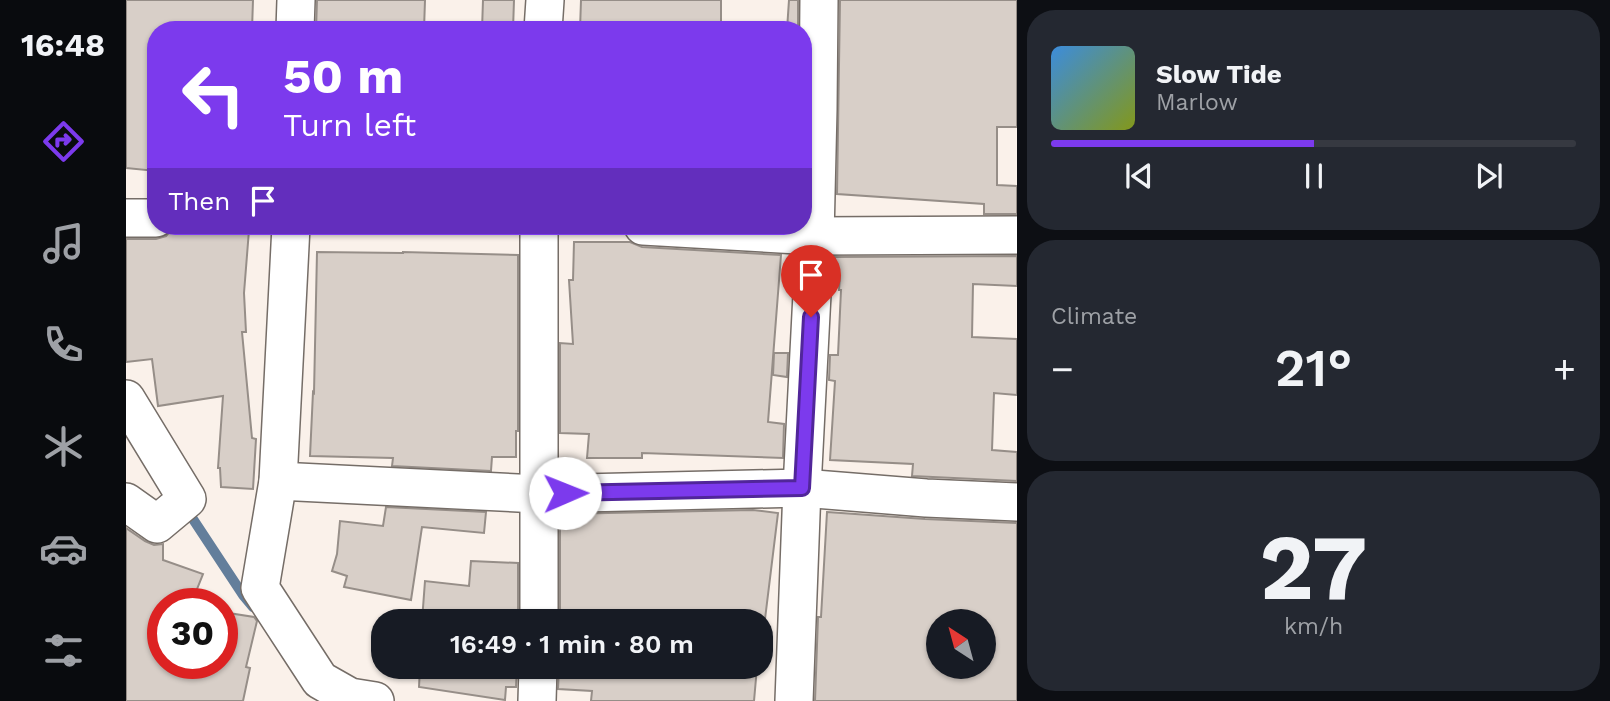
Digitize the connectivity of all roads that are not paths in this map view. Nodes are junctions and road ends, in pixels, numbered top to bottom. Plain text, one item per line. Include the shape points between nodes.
1 (296, 0) edge
2 (545, 0) edge
3 (819, 0) edge
4 (295, 21) edge
5 (544, 21) edge
6 (126, 218) edge
7 (147, 218) edge
8 (291, 235) edge
9 (539, 235) edge
10 (797, 235) edge
11 (1017, 235) edge
12 (814, 236) junction
13 (126, 399) edge
14 (278, 481) junction
15 (802, 488) junction
16 (538, 494) junction
17 (126, 502) edge
18 (1017, 502) edge
19 (539, 609) edge
20 (538, 679) edge
21 (374, 701) edge
22 (537, 701) edge
23 (794, 701) edge

1 - 4 street
2 - 5 street
3 - 12 street
6 - 7 street
8 - 14 street
9 - 16 street
10 - 12 street
11 - 12 street
12 - 15 street
13 - 17 street via 180,505 156,524
14 - 16 street
14 - 21 street via 260,589 320,680 350,698
15 - 16 street
15 - 18 street
15 - 23 street
16 - 19 street
20 - 22 street

